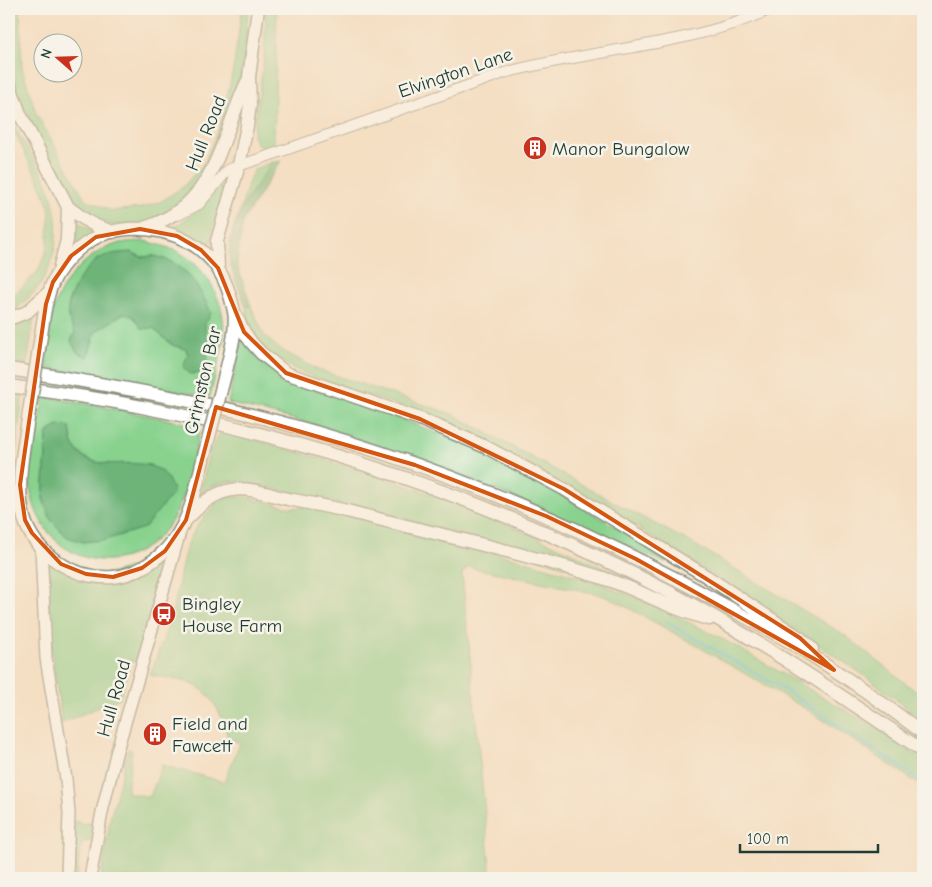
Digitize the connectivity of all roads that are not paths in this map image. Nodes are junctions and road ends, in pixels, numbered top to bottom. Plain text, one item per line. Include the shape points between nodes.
1 (258, 9) edge
2 (771, 9) edge
3 (250, 77) junction
4 (9, 83) edge
5 (239, 165) junction
6 (68, 208) junction
7 (170, 218) junction
8 (140, 229) junction
9 (114, 232) junction
10 (218, 268) junction
11 (57, 274) junction
12 (50, 291) junction
13 (234, 312) junction
14 (9, 319) edge
15 (9, 369) edge
16 (9, 386) edge
17 (9, 490) edge
18 (25, 520) junction
19 (183, 525) junction
20 (41, 547) junction
21 (726, 624) junction
22 (834, 670) junction
23 (923, 733) edge
24 (923, 750) edge
25 (67, 878) edge
26 (90, 878) edge

1 - 3 highway, Hull Road
2 - 5 main road, Elvington Lane via 722,28 504,73
3 - 5 highway, Hull Road via 250,106
3 - 7 highway, Hull Road via 206,182 190,203
4 - 6 highway via 20,114
5 - 7 main road, Elvington Lane via 226,172 199,204
5 - 10 highway, Hull Road via 219,234
6 - 9 highway via 90,223
6 - 11 highway via 66,240
7 - 8 highway, Hull Road
8 - 9 highway, Grimston Bar
8 - 10 highway, Grimston Bar via 177,236 201,250
9 - 11 highway, Grimston Bar via 96,237 71,256
10 - 13 highway, Grimston Bar
11 - 12 highway, Grimston Bar
12 - 14 highway via 27,312
12 - 18 highway, Grimston Bar, bridge via 20,485
13 - 19 highway, Grimston Bar, bridge via 227,367
13 - 22 highway via 251,342 286,373 420,419 486,447 564,488 800,638
15 - 22 highway via 151,393 241,413 325,436 474,486 546,516 678,580
16 - 21 highway via 142,407 235,428 405,479 612,564
17 - 18 highway
18 - 20 highway, Grimston Bar
19 - 20 highway, Grimston Bar via 165,551 142,568 113,577 73,570 56,561
19 - 21 highway via 205,501 220,493 243,489 320,504 563,566 643,593 685,614
19 - 26 main road, Hull Road via 116,754
20 - 25 main road via 46,658 69,813
21 - 24 highway via 804,670
22 - 23 highway

